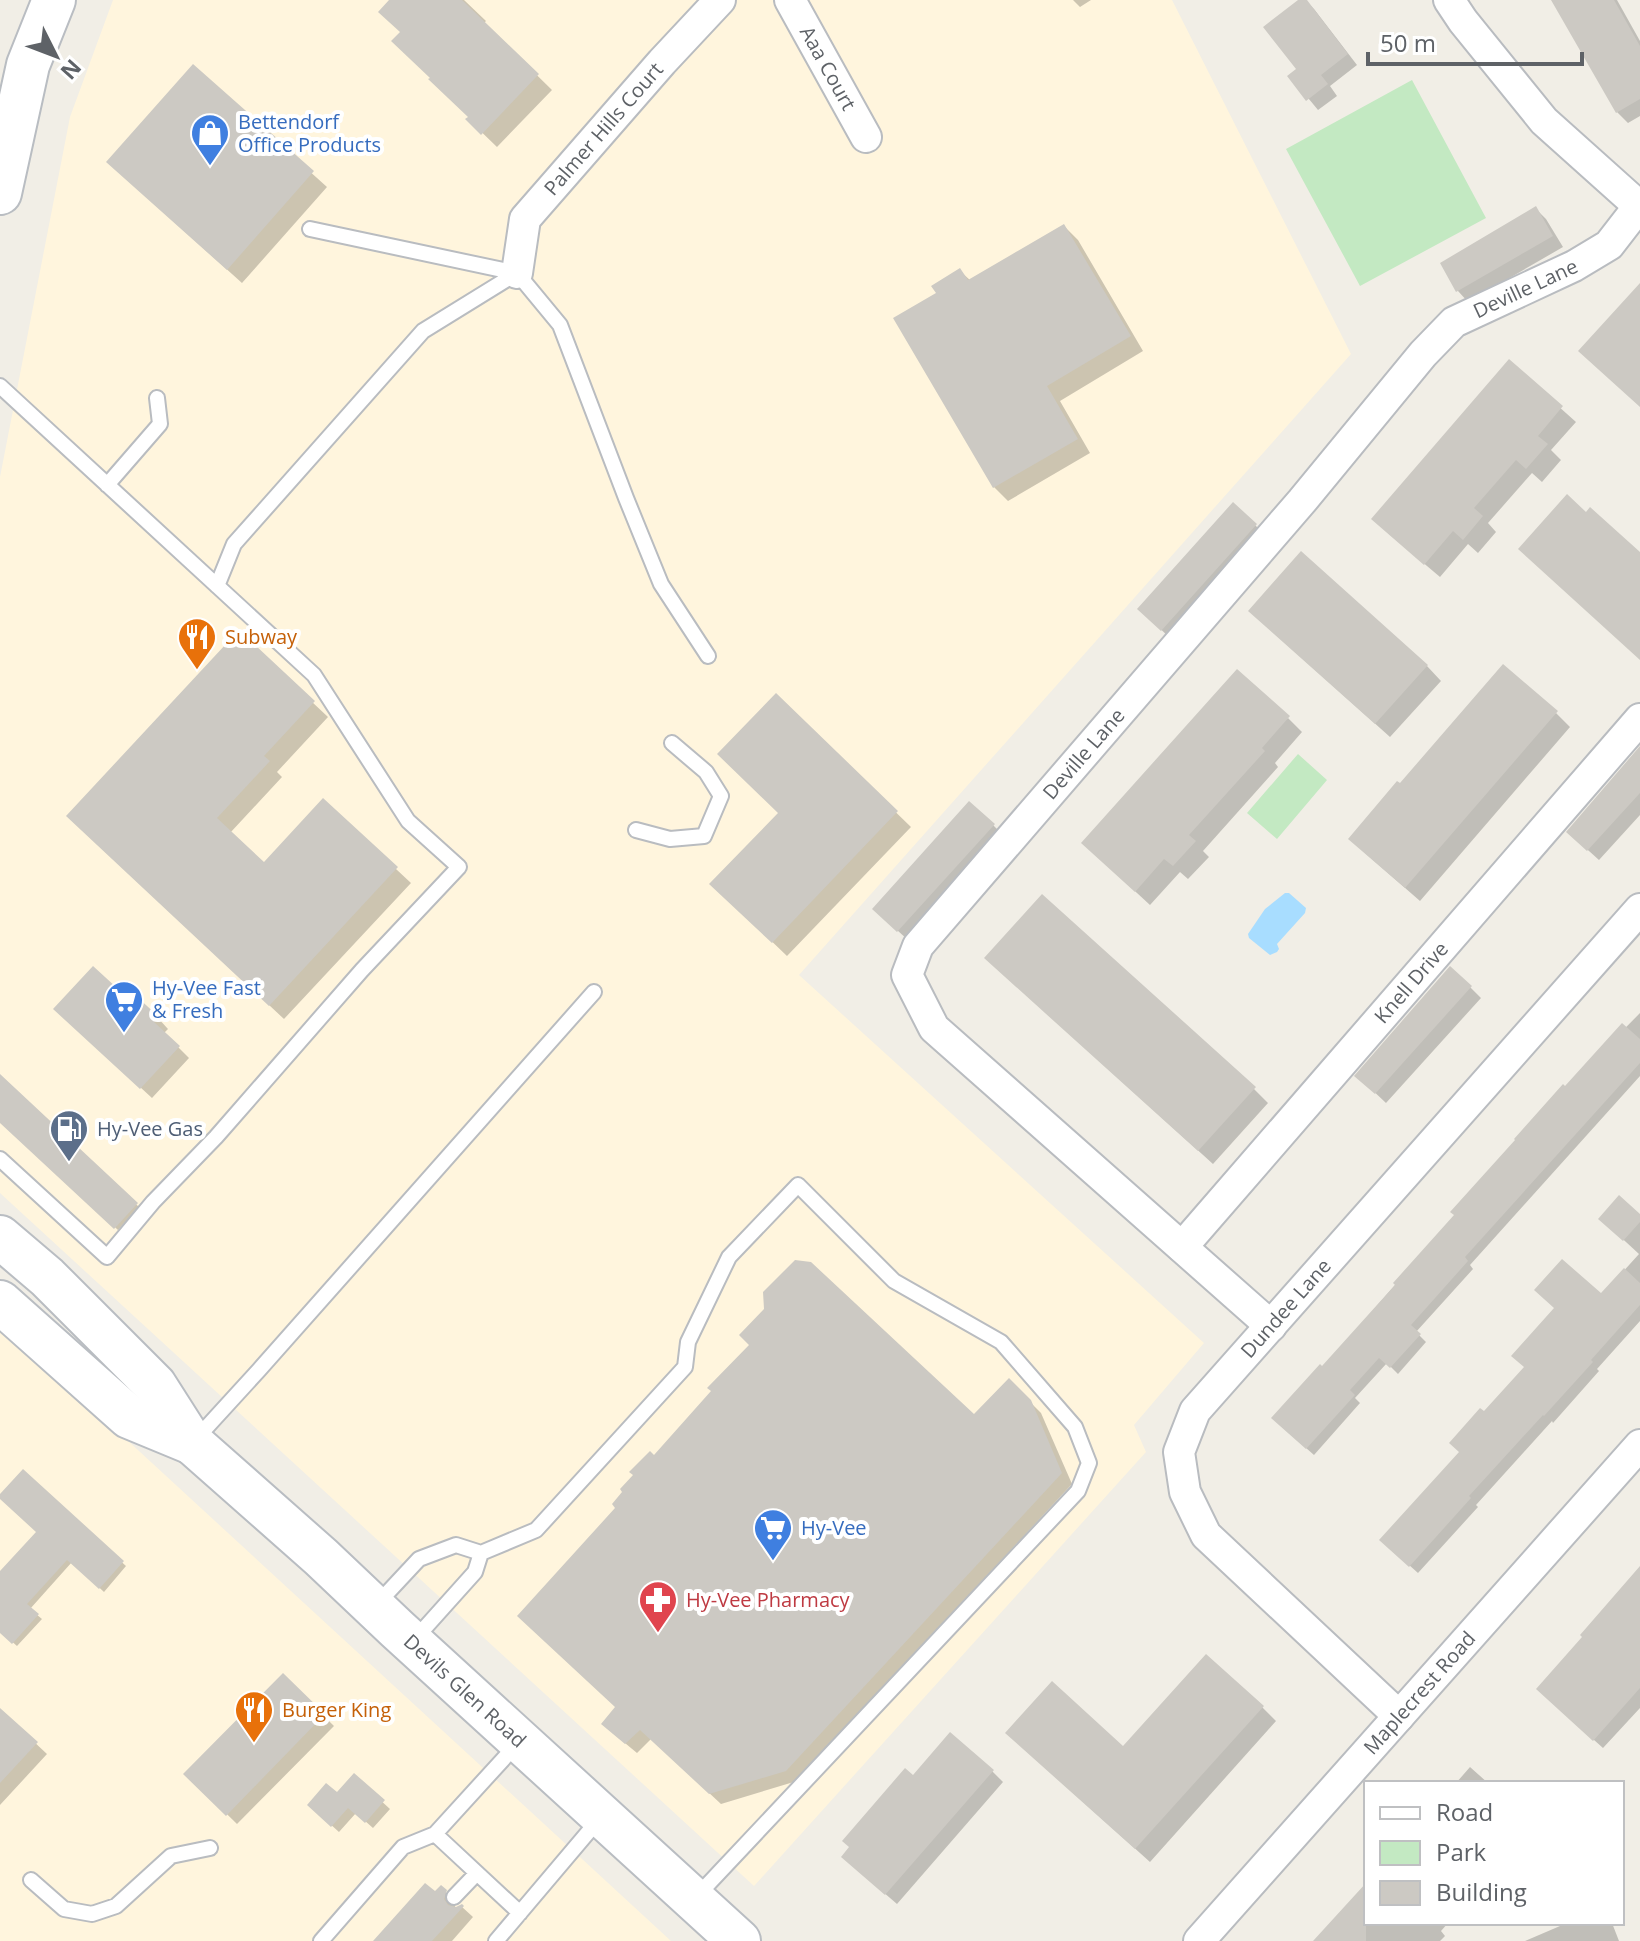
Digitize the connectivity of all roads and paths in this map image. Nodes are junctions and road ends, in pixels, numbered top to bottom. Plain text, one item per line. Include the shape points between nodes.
1 (54, 0) edge
2 (720, 0) edge
3 (790, 0) edge
4 (1449, 0) edge
5 (866, 137) dead end
6 (0, 193) edge
7 (1640, 206) edge
8 (310, 229) dead end
9 (517, 273) junction
10 (0, 386) edge
11 (157, 398) dead end
12 (107, 485) junction
13 (217, 586) junction
14 (708, 656) dead end
15 (1640, 719) edge
16 (672, 743) dead end
17 (636, 830) dead end
18 (1640, 909) edge
19 (594, 992) dead end
20 (0, 1159) edge
21 (0, 1237) edge
22 (1182, 1247) junction
23 (0, 1302) edge
24 (1271, 1326) junction
25 (192, 1443) junction
26 (1640, 1445) edge
27 (481, 1553) junction
28 (374, 1607) junction
29 (412, 1642) junction
30 (1399, 1716) junction
31 (519, 1741) junction
32 (602, 1817) junction
33 (435, 1834) junction
34 (210, 1848) dead end
35 (477, 1873) junction
36 (31, 1880) dead end
37 (454, 1897) dead end
38 (694, 1900) junction
39 (520, 1913) junction
40 (321, 1941) edge
41 (496, 1941) edge
42 (739, 1941) edge
43 (1199, 1941) edge

1 - 6 main road via 28,65
2 - 9 street, Palmer Hills Court via 525,219
3 - 5 street, Aaa Court
4 - 7 street via 1544,121
7 - 22 street, Deville Lane via 1609,245 1454,322 1443,333 918,946 907,975 934,1028
8 - 9 lane
9 - 13 lane via 423,331 234,544
9 - 14 lane via 560,325 661,584
10 - 12 lane
11 - 12 lane via 160,424
12 - 13 lane
13 - 20 lane via 314,675 408,821 459,867 107,1257
15 - 22 street, Knell Drive
16 - 17 lane via 706,772 721,796 710,823 704,836 670,839
18 - 24 street, Dundee Lane
19 - 25 lane
21 - 25 main road, Devils Glen Road via 155,1385
22 - 24 street, Deville Lane
23 - 25 main road, Devils Glen Road via 129,1417
24 - 30 street, Dundee Lane via 1195,1411 1179,1452 1185,1492 1206,1535
25 - 28 main road, Devils Glen Road
26 - 30 street, Maplecrest Road
27 - 28 lane via 456,1545 419,1559
27 - 29 lane via 475,1572
27 - 38 lane via 536,1530 685,1367 688,1342 729,1257 798,1185 894,1281 1001,1342 1075,1427 1089,1463 1078,1491
28 - 29 main road, Devils Glen Road
29 - 31 main road, Devils Glen Road
30 - 43 street, Maplecrest Road
31 - 32 main road, Devils Glen Road
31 - 33 lane
32 - 38 main road, Devils Glen Road
32 - 39 lane
33 - 35 lane
33 - 40 lane via 403,1847
34 - 36 lane via 171,1856 116,1906 92,1914 64,1909
35 - 37 lane
35 - 39 lane
38 - 42 main road, Devils Glen Road
39 - 41 lane

